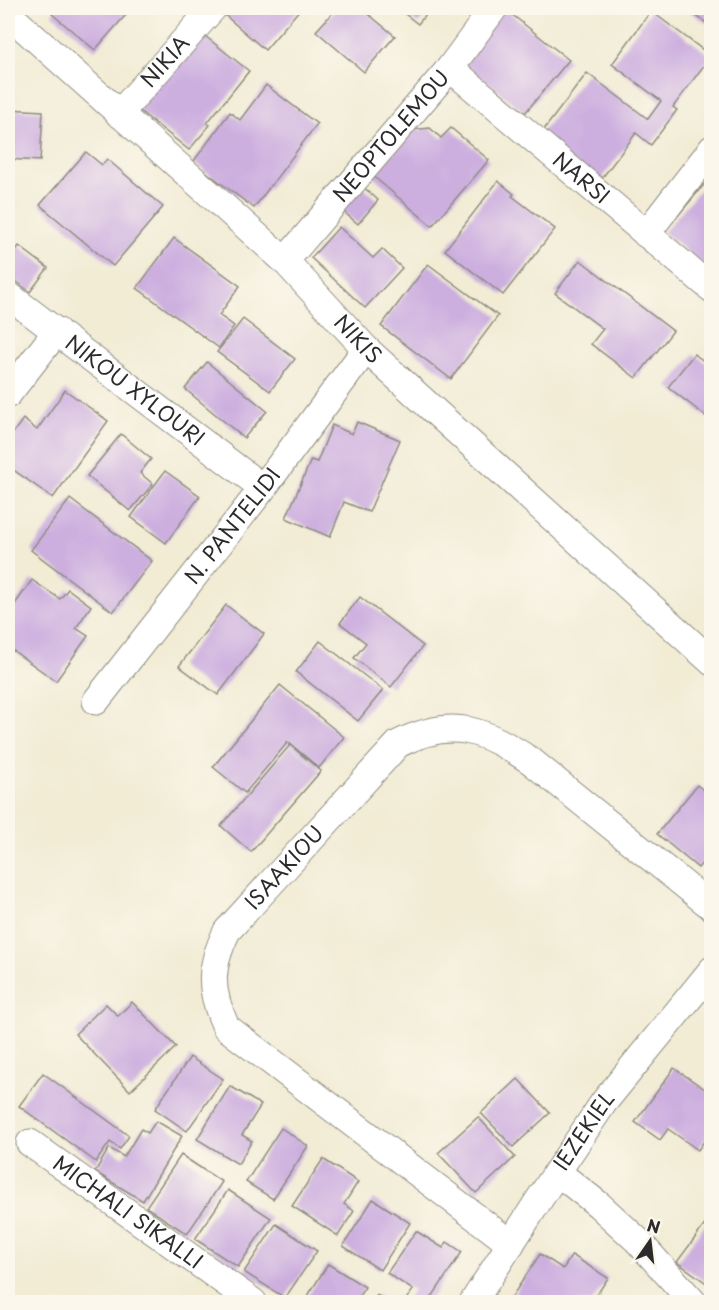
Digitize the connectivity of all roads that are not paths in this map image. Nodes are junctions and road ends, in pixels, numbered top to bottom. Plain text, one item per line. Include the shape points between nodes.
1 (213, 8) edge
2 (494, 8) edge
3 (8, 14) edge
4 (450, 68) junction
5 (120, 114) junction
6 (711, 149) edge
7 (646, 234) junction
8 (285, 261) junction
9 (711, 289) edge
10 (8, 295) edge
11 (57, 331) junction
12 (366, 349) junction
13 (8, 394) edge
14 (263, 488) junction
15 (711, 662) edge
16 (96, 701) dead end
17 (711, 907) edge
18 (711, 970) edge
19 (30, 1143) dead end
20 (557, 1172) junction
21 (511, 1244) junction
22 (253, 1302) edge
23 (473, 1302) edge
24 (693, 1302) edge

1 - 5 street, NIKIA
2 - 4 street, NEOPTOLEMOU
3 - 5 street, NIKIS
4 - 7 street, NARSI
4 - 8 street, NEOPTOLEMOU
5 - 8 street, NIKIS
6 - 7 street
7 - 9 street, NARSI
8 - 12 street, NIKIS
10 - 11 street, NIKOU XYLOURI
11 - 13 street
11 - 14 street, NIKOU XYLOURI
12 - 14 street, N. PANTELIDI
12 - 15 street, NIKIS
14 - 16 street, N. PANTELIDI
17 - 21 street, ISAAKIOU via 531,761 477,731 456,729 416,734 398,744 227,931 217,952 213,978 216,1005 226,1027
18 - 20 street, IEZEKIEL via 604,1102
19 - 22 street, MICHALI SIKALLI
20 - 21 street, IEZEKIEL
20 - 24 street via 636,1240
21 - 23 street, IEZEKIEL

